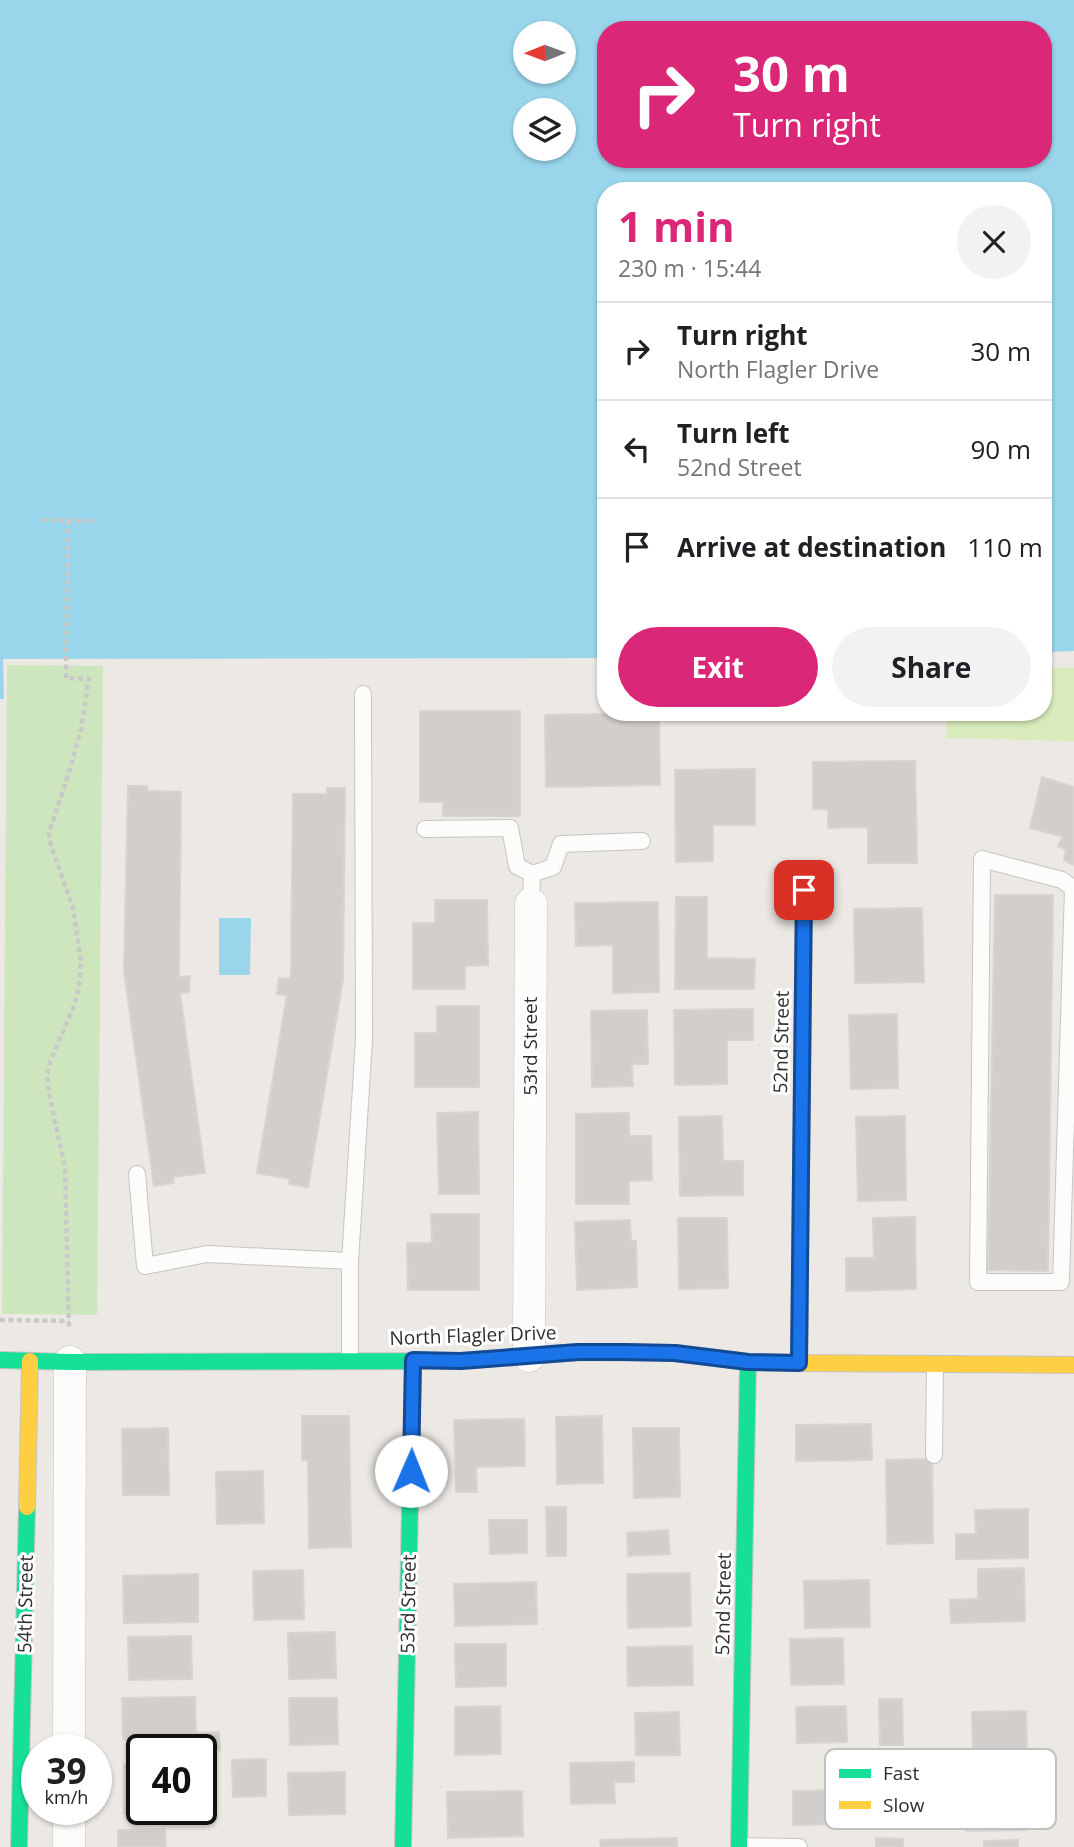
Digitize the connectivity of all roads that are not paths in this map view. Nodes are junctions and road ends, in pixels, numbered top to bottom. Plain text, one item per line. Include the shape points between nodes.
1 (363, 694) dead end
2 (425, 829) dead end
3 (642, 841) dead end
4 (1073, 888) edge
5 (532, 889) junction
6 (804, 890) dead end
7 (138, 1174) dead end
8 (1068, 1257) edge
9 (350, 1261) junction
10 (529, 1356) junction
11 (0, 1360) edge
12 (351, 1360) junction
13 (413, 1360) junction
14 (30, 1361) junction
15 (70, 1362) junction
16 (748, 1362) junction
17 (799, 1363) junction
18 (935, 1364) junction
19 (1074, 1365) edge
20 (934, 1455) dead end
21 (69, 1734) edge
22 (69, 1825) edge
23 (19, 1847) edge
24 (69, 1847) edge
25 (403, 1847) edge
26 (739, 1847) edge
27 (799, 1847) edge

1 - 9 lane via 364,1040
2 - 5 lane via 510,828 517,866
3 - 5 lane via 561,844 554,867
4 - 8 lane
4 - 8 lane via 1062,880 982,859 978,1282 1061,1282
5 - 10 street, 53rd Street
6 - 17 street, 52nd Street
7 - 9 lane via 145,1265 208,1254
9 - 12 lane
10 - 13 street, North Flagler Drive
10 - 16 street, North Flagler Drive via 675,1353
11 - 14 street, North Flagler Drive
12 - 13 street, North Flagler Drive
12 - 15 street, North Flagler Drive
13 - 25 street, 53rd Street
14 - 15 street, North Flagler Drive
14 - 23 street, 54th Street
15 - 21 street
16 - 17 street, North Flagler Drive
16 - 26 street, 52nd Street
17 - 18 street, North Flagler Drive
18 - 19 street, North Flagler Drive
18 - 20 lane
22 - 24 street
26 - 27 lane

